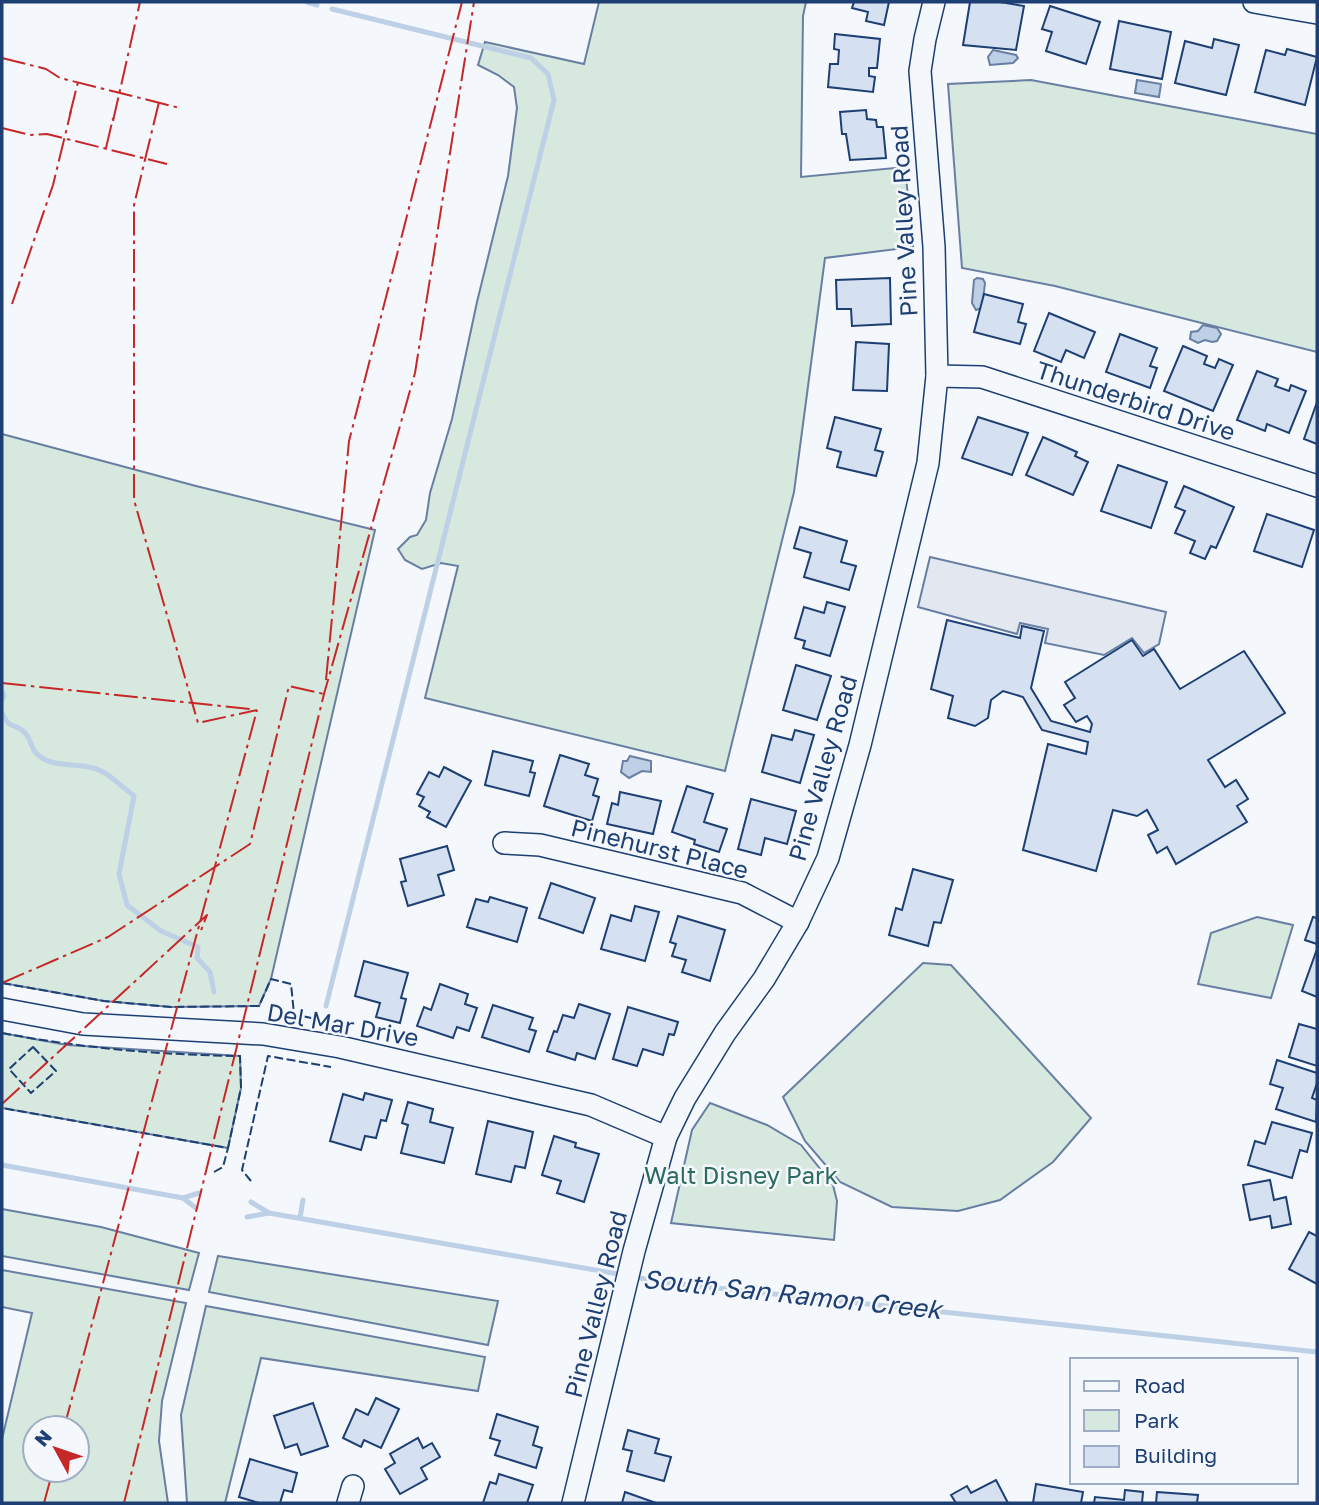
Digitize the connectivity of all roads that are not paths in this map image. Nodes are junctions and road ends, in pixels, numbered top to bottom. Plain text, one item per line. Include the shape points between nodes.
1 (934, 2) edge
2 (1254, 2) edge
3 (1317, 13) edge
4 (937, 376) junction
5 (1317, 486) edge
6 (504, 843) dead end
7 (798, 922) junction
8 (2, 1009) edge
9 (666, 1137) junction
10 (573, 1503) edge

1 - 4 street, Pine Valley Road via 920,71
2 - 3 street
4 - 5 street, Thunderbird Drive via 982,377
4 - 7 street, Pine Valley Road via 928,463 860,745 828,858
6 - 7 street, Pinehurst Place via 540,845 742,893
7 - 9 street, Pine Valley Road via 685,1098
8 - 9 street, Del Mar Drive via 83,1024 263,1034 341,1047 591,1105
9 - 10 street, Pine Valley Road

